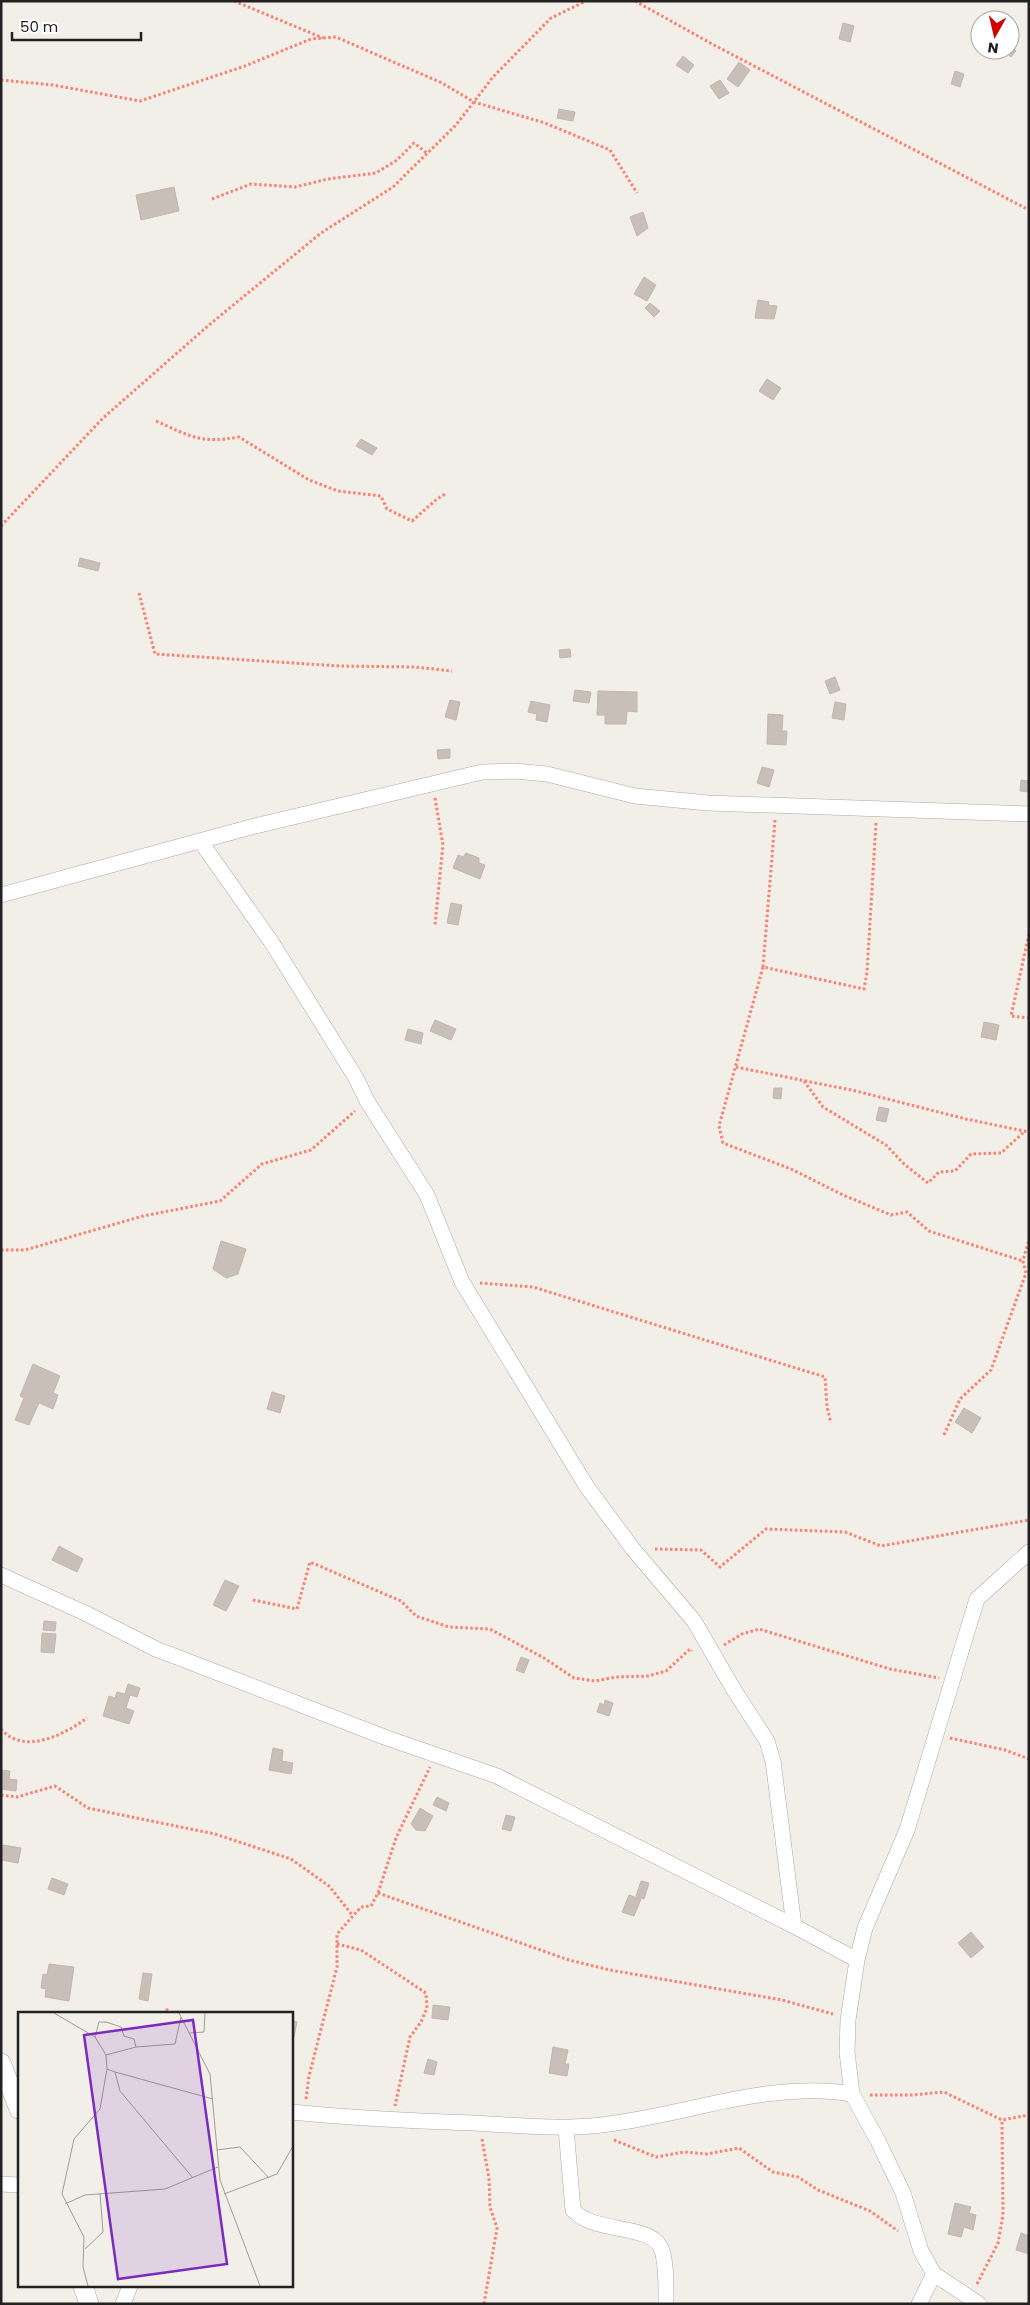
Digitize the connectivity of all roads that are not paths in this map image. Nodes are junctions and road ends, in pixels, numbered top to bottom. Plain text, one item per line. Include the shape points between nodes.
1 (1029, 814) edge
2 (201, 842) junction
3 (1, 894) edge
4 (1029, 1552) edge
5 (1, 1575) edge
6 (794, 1926) junction
7 (857, 1960) junction
8 (1, 2063) edge
9 (852, 2094) junction
10 (18, 2106) edge
11 (298, 2113) edge
12 (566, 2128) junction
13 (1, 2184) edge
14 (18, 2185) edge
15 (934, 2274) junction
16 (84, 2288) edge
17 (129, 2288) edge
18 (974, 2301) edge
19 (89, 2304) edge
20 (123, 2304) edge
21 (666, 2304) edge
22 (919, 2304) edge

1 - 2 street via 708,803 636,796 546,774 482,772
2 - 3 street
2 - 6 street via 272,943 427,1195 462,1282 587,1487 633,1549 694,1621 767,1741 773,1761
4 - 7 street via 977,1599 900,1847 865,1928
5 - 6 street via 156,1649 387,1738 497,1776
6 - 7 street
7 - 9 street via 848,2020 847,2052
8 - 10 street
9 - 12 street via 828,2090 733,2098 642,2119
9 - 15 street via 903,2193 921,2251
11 - 12 street
12 - 21 street via 573,2210 578,2216 598,2224 649,2237 660,2246
13 - 14 street
15 - 18 street
15 - 22 street
16 - 19 street
17 - 20 street

